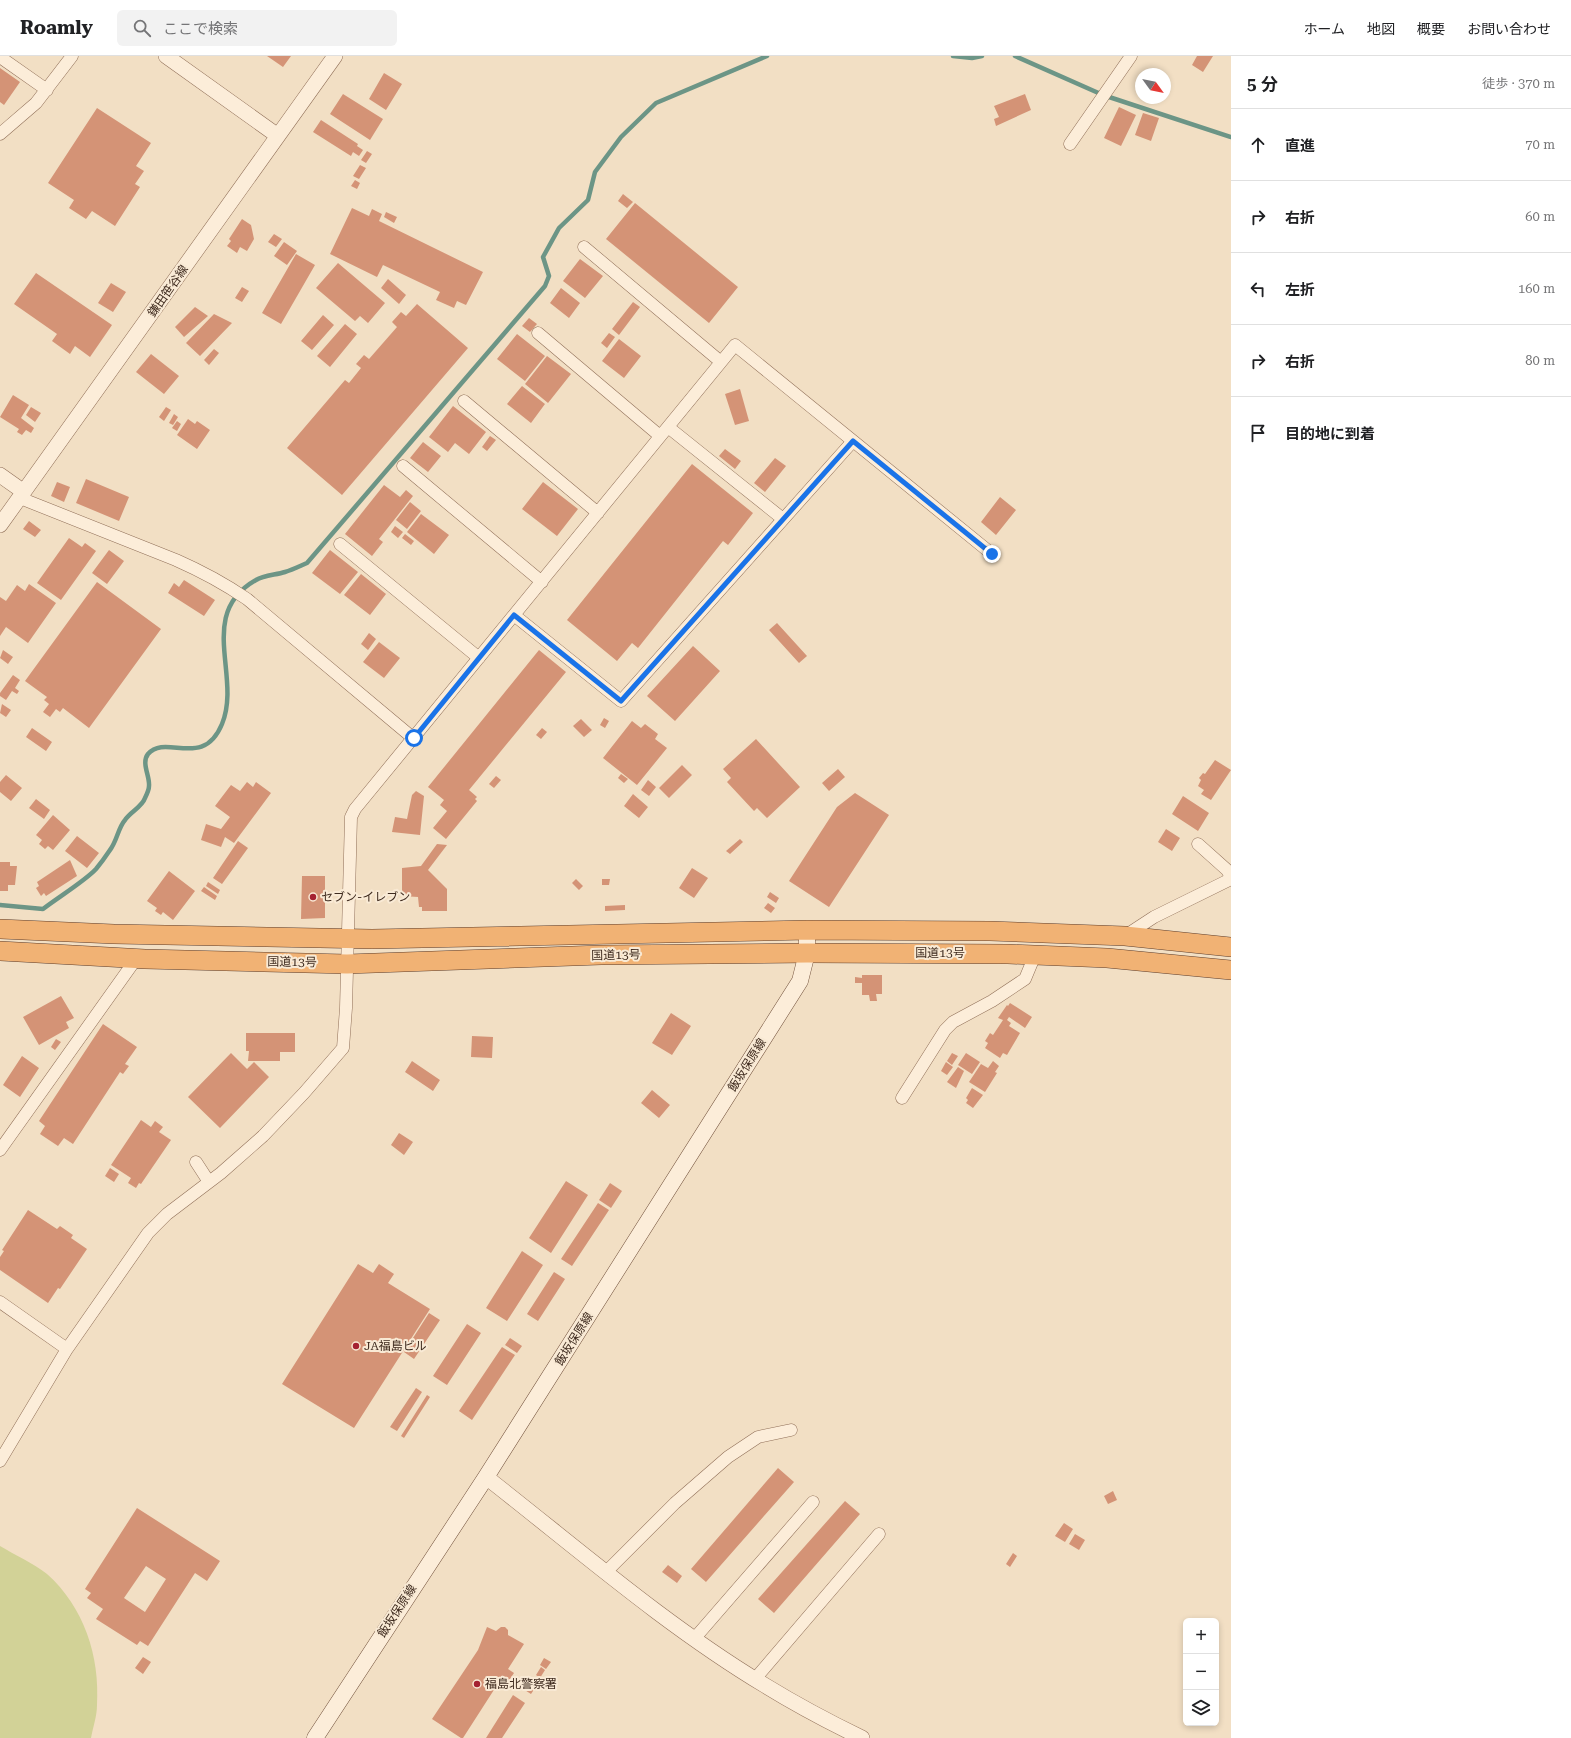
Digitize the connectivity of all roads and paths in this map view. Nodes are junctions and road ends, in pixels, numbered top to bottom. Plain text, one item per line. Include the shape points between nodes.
1 (72, 56) edge
2 (166, 56) edge
3 (335, 56) edge
4 (1131, 56) edge
5 (0, 57) edge
6 (47, 90) junction
7 (0, 134) edge
8 (278, 136) junction
9 (1070, 144) dead end
10 (584, 247) dead end
11 (538, 333) dead end
12 (721, 362) junction
13 (464, 401) dead end
14 (664, 432) junction
15 (853, 441) junction
16 (403, 466) dead end
17 (0, 475) edge
18 (22, 495) junction
19 (598, 513) junction
20 (783, 519) junction
21 (0, 525) edge
22 (340, 544) dead end
23 (992, 554) dead end
24 (542, 582) junction
25 (514, 615) junction
26 (479, 658) junction
27 (414, 738) junction
28 (1198, 844) dead end
29 (1231, 878) edge
30 (0, 928) edge
31 (807, 930) junction
32 (1125, 936) junction
33 (349, 939) junction
34 (1231, 947) edge
35 (0, 951) edge
36 (807, 953) junction
37 (1035, 955) junction
38 (136, 959) junction
39 (346, 964) junction
40 (1231, 970) edge
41 (902, 1098) dead end
42 (0, 1150) edge
43 (196, 1162) dead end
44 (209, 1182) junction
45 (2, 1308) edge
46 (67, 1349) junction
47 (791, 1430) dead end
48 (0, 1460) edge
49 (486, 1477) junction
50 (813, 1502) dead end
51 (879, 1534) dead end
52 (607, 1571) junction
53 (694, 1639) junction
54 (755, 1680) junction
55 (315, 1738) edge
56 (862, 1738) edge

1 - 6 street
2 - 8 street
3 - 8 street, 鎌田笹谷線
4 - 9 street
5 - 6 street
6 - 7 street via 23,116
8 - 18 street, 鎌田笹谷線
10 - 12 street
11 - 14 street
12 - 14 street
12 - 15 street via 735,345
13 - 19 street
14 - 19 street
14 - 20 street
15 - 20 street
15 - 23 street
16 - 24 street
17 - 18 street
18 - 21 street, 鎌田笹谷線
18 - 27 street via 199,570 231,588
19 - 24 street
20 - 25 street via 621,701
22 - 26 street
24 - 25 street
25 - 26 street
26 - 27 street
27 - 33 street via 351,817
28 - 29 street via 1227,870
29 - 32 street via 1154,917
30 - 33 highway, 国道13号 via 114,934
31 - 32 highway, 国道13号 via 990,931
31 - 33 highway, 国道13号
31 - 36 main road, 飯坂保原線
32 - 34 highway, 国道13号
33 - 39 street
35 - 38 highway, 国道13号
36 - 37 highway, 国道13号
36 - 39 highway, 国道13号 via 601,955
36 - 49 main road, 飯坂保原線 via 800,981
37 - 40 highway, 国道13号 via 1107,958
37 - 41 street via 1025,979 953,1022 945,1030
38 - 39 highway, 国道13号
38 - 42 street
39 - 44 street via 343,1048 263,1136
43 - 44 street
44 - 46 street via 167,1214 148,1233
45 - 46 street
46 - 48 street
47 - 52 street via 758,1437 728,1457 675,1503
49 - 52 street
49 - 55 main road, 飯坂保原線
50 - 53 street
51 - 54 street
52 - 53 street
53 - 54 street
54 - 56 street

